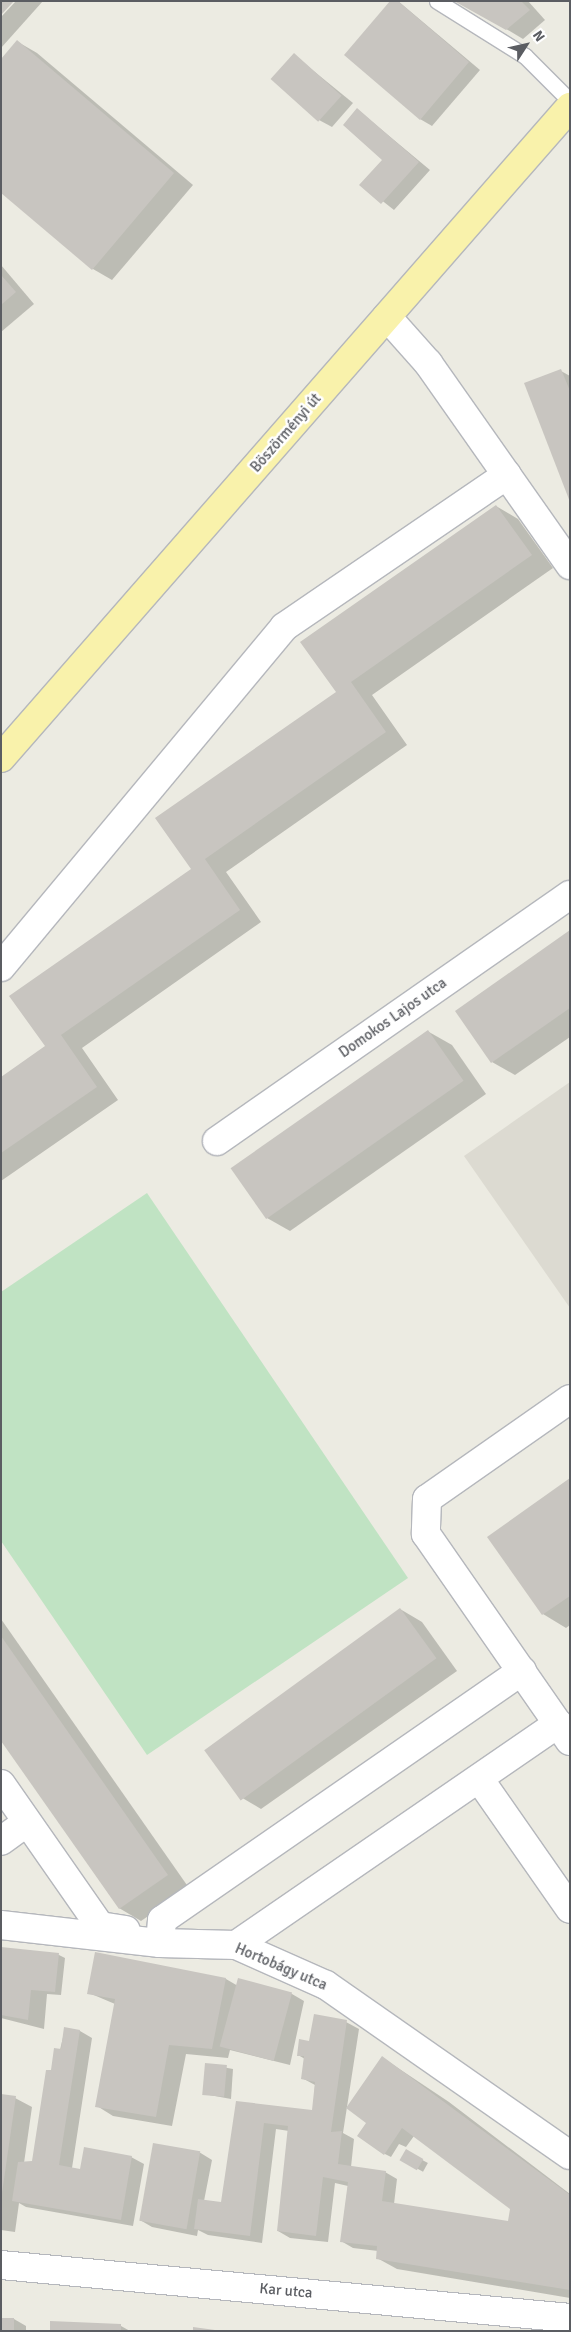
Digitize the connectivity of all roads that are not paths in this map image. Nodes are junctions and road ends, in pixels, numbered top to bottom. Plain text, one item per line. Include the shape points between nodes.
1 (437, 1) edge
2 (570, 100) edge
3 (570, 107) edge
4 (387, 317) junction
5 (507, 475) junction
6 (570, 565) edge
7 (1, 758) edge
8 (570, 895) edge
9 (1, 967) edge
10 (217, 1141) dead end
11 (570, 1399) edge
12 (522, 1671) junction
13 (564, 1732) edge
14 (480, 1780) junction
15 (1, 1784) edge
16 (27, 1822) junction
17 (1, 1840) edge
18 (570, 1909) edge
19 (1, 1925) edge
20 (131, 1931) dead end
21 (160, 1943) junction
22 (236, 1945) junction
23 (570, 2155) edge
24 (1, 2265) edge
25 (570, 2318) edge

1 - 2 lane via 525,56
3 - 4 main road, Böszörményi út
4 - 5 street via 428,363
4 - 7 main road, Böszörményi út
5 - 6 street
5 - 9 street via 284,627
8 - 10 street, Domokos Lajos utca
11 - 12 street via 427,1498 426,1534
12 - 13 street
12 - 21 street via 162,1920
13 - 14 street
14 - 18 street
14 - 22 street
15 - 16 street
16 - 17 street
16 - 20 street via 100,1926
19 - 21 street, Hortobágy utca
21 - 22 street, Hortobágy utca
22 - 23 street, Hortobágy utca via 326,1985
24 - 25 street, Kar utca

